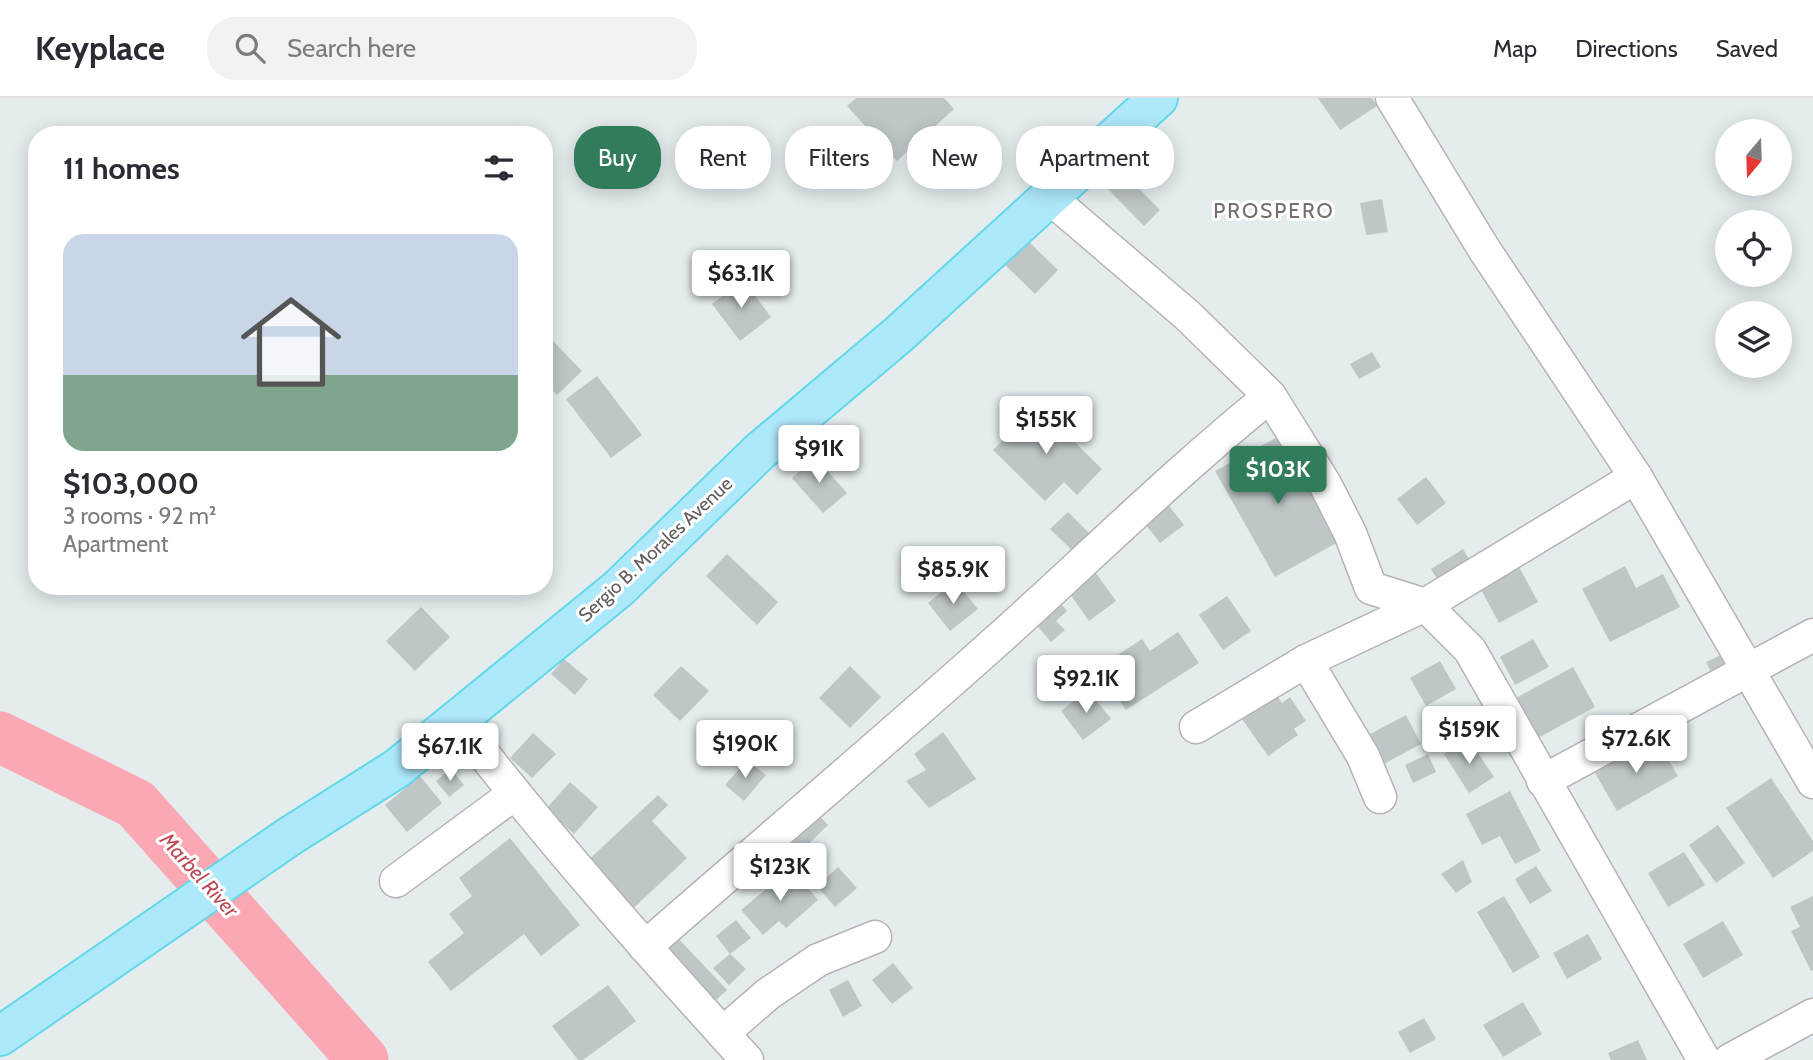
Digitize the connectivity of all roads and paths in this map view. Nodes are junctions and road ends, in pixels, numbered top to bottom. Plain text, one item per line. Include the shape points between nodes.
1 (1158, 98) edge
2 (1392, 98) edge
3 (1049, 197) junction
4 (1269, 396) junction
5 (1636, 477) junction
6 (1424, 606) junction
7 (1813, 635) edge
8 (1306, 661) junction
9 (1751, 671) junction
10 (457, 720) junction
11 (1196, 727) dead end
12 (1543, 781) junction
13 (1813, 782) edge
14 (514, 794) junction
15 (1380, 797) dead end
16 (396, 881) dead end
17 (875, 937) dead end
18 (645, 947) junction
19 (1813, 1015) edge
20 (723, 1033) junction
21 (0, 1035) edge
22 (747, 1060) edge
23 (1704, 1060) edge
24 (1730, 1060) edge

1 - 3 main road, Sergio B. Morales Avenue
2 - 5 street via 1484,249
3 - 4 street via 1187,315
3 - 10 main road, Sergio B. Morales Avenue via 898,335 759,452 618,589
4 - 6 street via 1325,484 1371,588
4 - 18 street via 1171,478 863,762
5 - 6 street
5 - 9 street
6 - 8 street
6 - 12 street via 1469,650
7 - 9 street
8 - 11 street
8 - 15 street via 1363,756
9 - 12 street
9 - 13 street
10 - 14 street
10 - 21 main road, Sergio B. Morales Avenue via 396,769
12 - 23 street
14 - 16 street
14 - 18 street
17 - 20 street via 818,960 768,993
18 - 20 street
19 - 24 street
20 - 22 street

